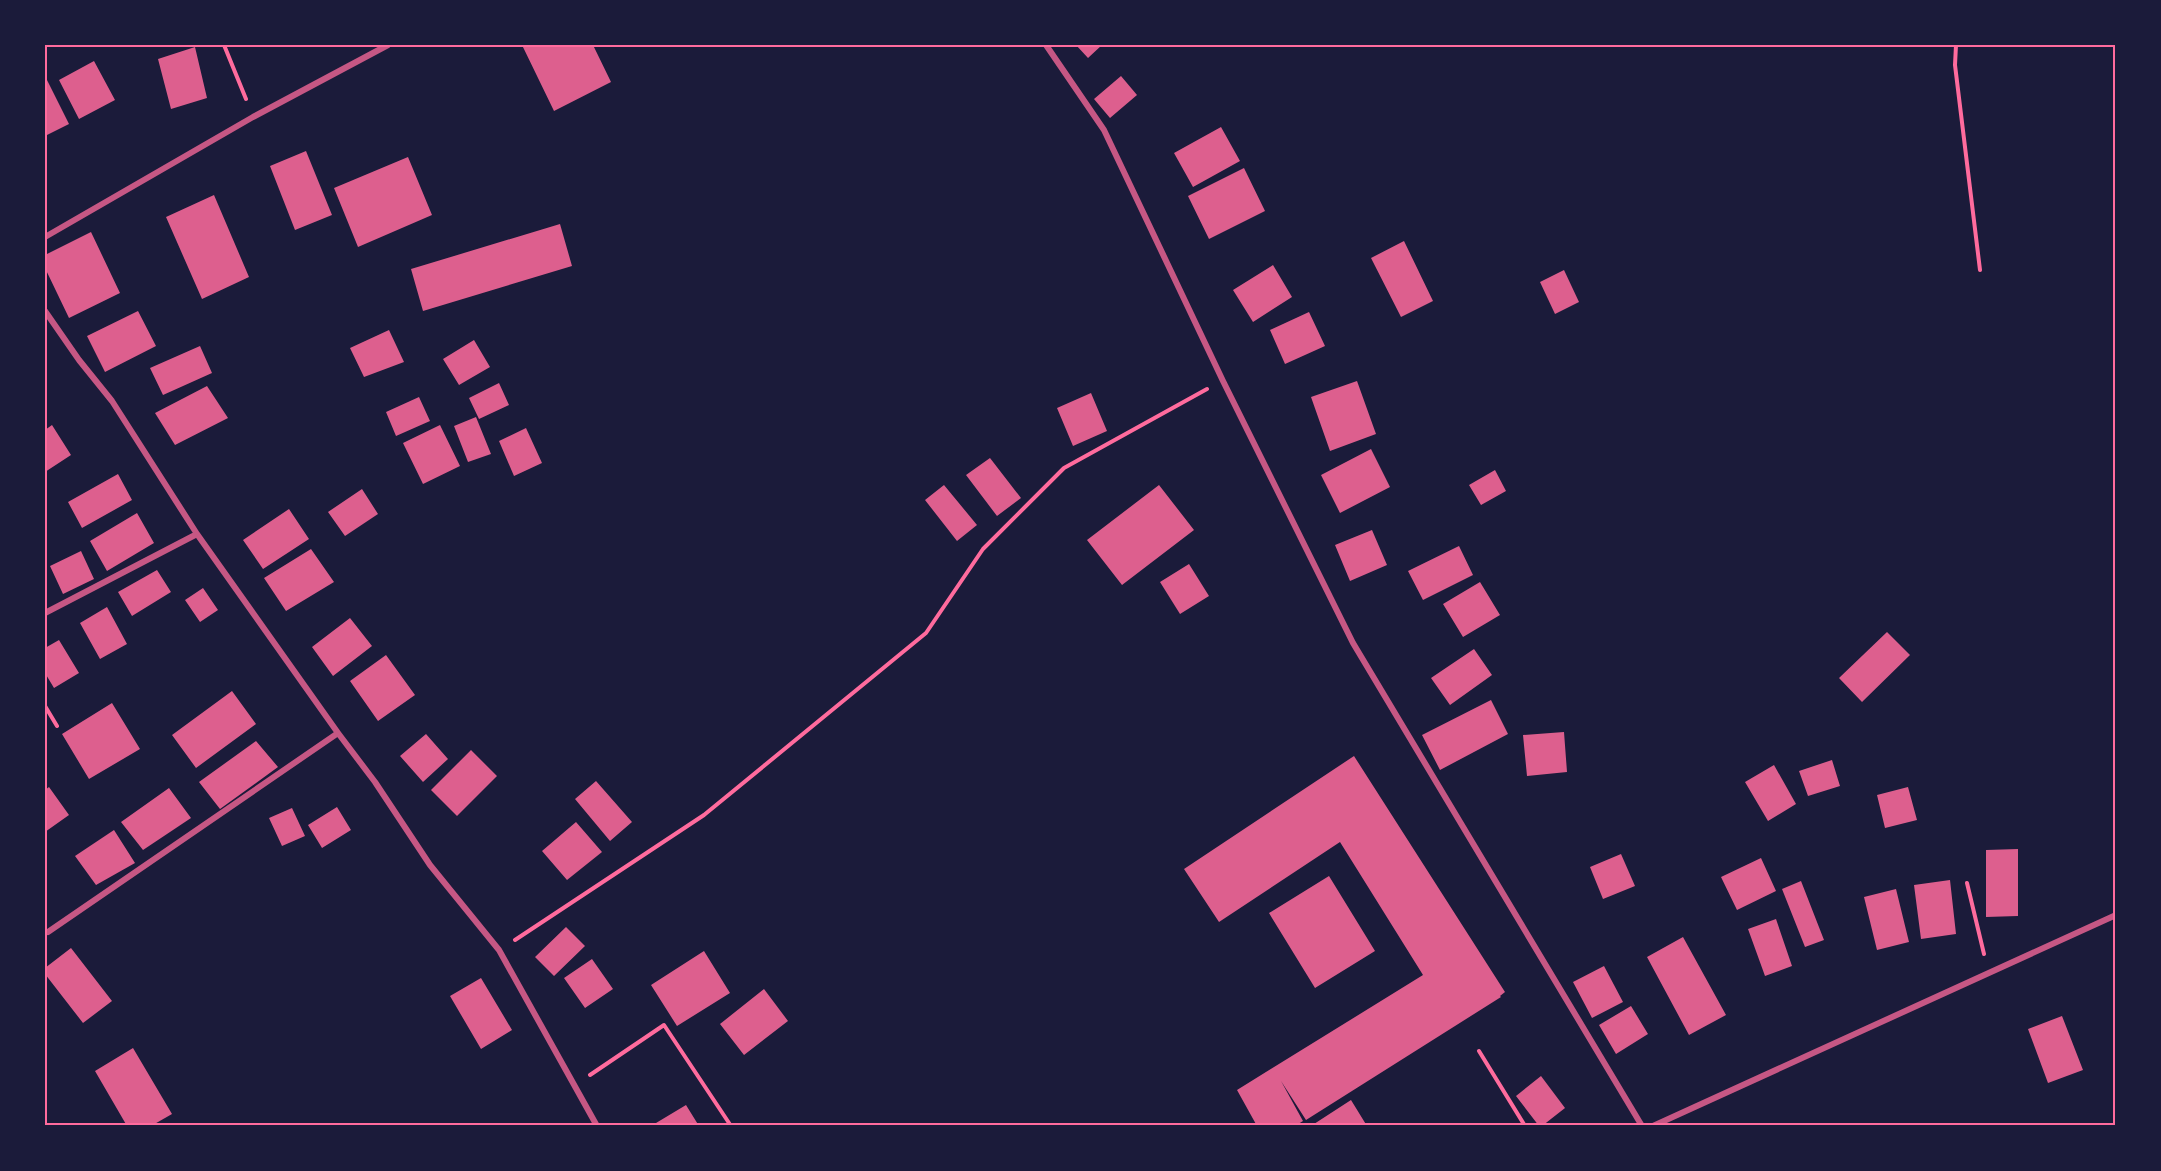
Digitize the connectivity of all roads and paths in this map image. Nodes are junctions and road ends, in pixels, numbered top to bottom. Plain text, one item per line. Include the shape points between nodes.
1 (224, 45) edge
2 (388, 45) edge
3 (1046, 45) edge
4 (1956, 45) edge
5 (253, 117) junction
6 (45, 237) edge
7 (1980, 270) dead end
8 (45, 311) edge
9 (1223, 381) junction
10 (197, 534) junction
11 (45, 613) edge
12 (45, 706) edge
13 (57, 726) dead end
14 (338, 733) junction
15 (1967, 883) dead end
16 (2116, 915) edge
17 (48, 932) dead end
18 (500, 950) junction
19 (1989, 973) junction
20 (1479, 1051) dead end
21 (574, 1086) junction
22 (597, 1126) edge
23 (731, 1126) edge
24 (1524, 1126) edge
25 (1642, 1126) edge
26 (1653, 1126) edge

1 - 5 path
2 - 5 street
3 - 9 street via 1104,130
4 - 7 path via 1955,65
5 - 6 street
8 - 10 street via 112,401
9 - 18 path via 1064,468 983,549 926,633 704,815
9 - 25 street via 1353,643
10 - 11 street
10 - 14 street
12 - 13 path
14 - 17 street
14 - 18 street via 430,865
15 - 19 path
16 - 19 street
18 - 21 street
19 - 26 street
20 - 24 path
21 - 22 street
21 - 23 path via 664,1025

